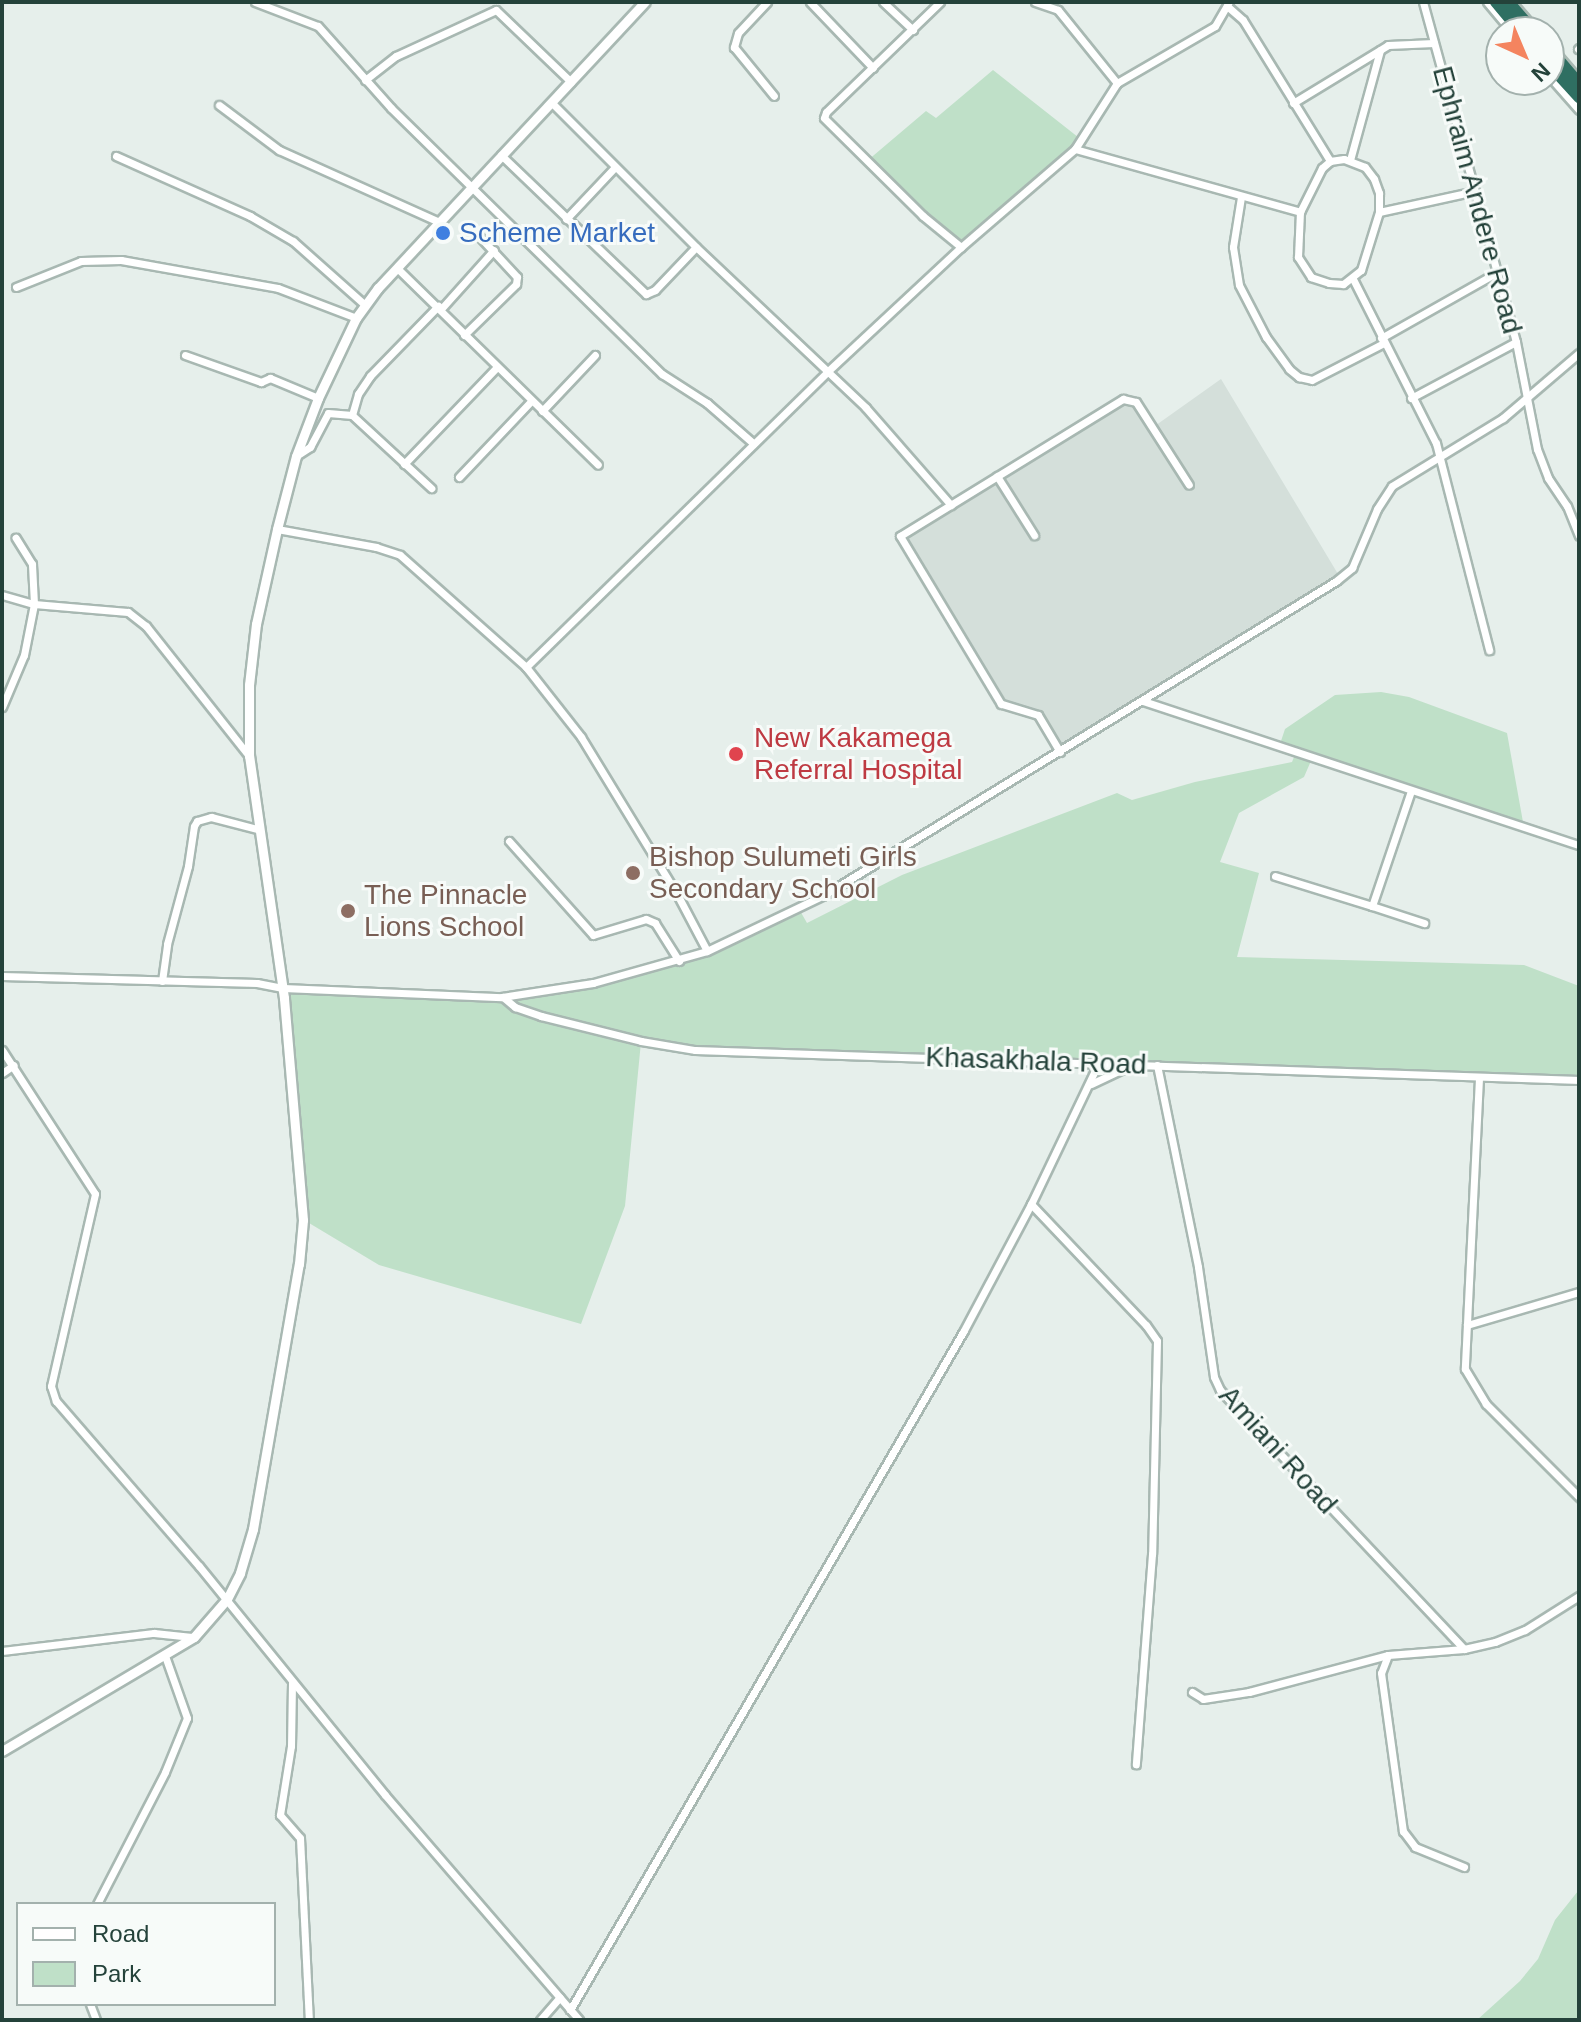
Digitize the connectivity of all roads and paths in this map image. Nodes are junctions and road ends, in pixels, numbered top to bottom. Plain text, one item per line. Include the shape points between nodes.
1 (255, 2) edge
2 (505, 2) edge
3 (645, 2) edge
4 (767, 2) edge
5 (810, 2) edge
6 (883, 2) edge
7 (940, 2) edge
8 (1035, 2) edge
9 (1423, 2) edge
10 (1226, 6) edge
11 (496, 10) junction
12 (913, 30) junction
13 (1434, 43) junction
14 (1380, 50) junction
15 (873, 68) junction
16 (1565, 68) edge
17 (365, 80) junction
18 (571, 82) junction
19 (1565, 82) edge
20 (1117, 83) junction
21 (1579, 84) edge
22 (1565, 94) edge
23 (774, 96) dead end
24 (1579, 97) edge
25 (552, 103) junction
26 (1293, 103) junction
27 (219, 105) dead end
28 (1579, 110) edge
29 (1075, 149) junction
30 (501, 155) junction
31 (116, 156) dead end
32 (1350, 160) junction
33 (1330, 161) junction
34 (614, 168) junction
35 (473, 185) junction
36 (1475, 191) junction
37 (1241, 197) junction
38 (1300, 212) junction
39 (1379, 212) junction
40 (566, 219) junction
41 (439, 222) junction
42 (480, 237) dead end
43 (696, 247) junction
44 (961, 247) junction
45 (494, 250) junction
46 (397, 268) junction
47 (1496, 273) junction
48 (1353, 279) junction
49 (16, 287) dead end
50 (365, 305) junction
51 (439, 307) junction
52 (356, 318) junction
53 (464, 335) junction
54 (1383, 340) junction
55 (1516, 342) junction
56 (1579, 353) edge
57 (185, 355) dead end
58 (595, 355) dead end
59 (497, 367) junction
60 (827, 372) junction
61 (318, 398) junction
62 (1411, 398) junction
63 (1527, 398) junction
64 (531, 401) junction
65 (542, 411) junction
66 (352, 415) junction
67 (754, 444) junction
68 (296, 456) junction
69 (1439, 457) junction
70 (404, 464) junction
71 (598, 465) dead end
72 (997, 476) junction
73 (459, 477) dead end
74 (1189, 485) dead end
75 (431, 488) dead end
76 (951, 505) junction
77 (277, 529) junction
78 (1034, 535) dead end
79 (1579, 536) edge
80 (16, 538) dead end
81 (2, 595) edge
82 (34, 604) junction
83 (1489, 650) dead end
84 (526, 667) junction
85 (1143, 701) junction
86 (2, 707) edge
87 (1060, 752) junction
88 (249, 756) junction
89 (1411, 791) junction
90 (257, 829) junction
91 (509, 841) dead end
92 (1579, 845) edge
93 (1275, 876) dead end
94 (1372, 906) junction
95 (1424, 923) dead end
96 (707, 951) junction
97 (679, 961) junction
98 (2, 976) edge
99 (162, 981) junction
100 (283, 988) junction
101 (502, 997) junction
102 (2, 1050) edge
103 (1098, 1064) junction
104 (14, 1065) junction
105 (1131, 1065) junction
106 (1157, 1065) junction
107 (2, 1073) edge
108 (1479, 1078) junction
109 (1579, 1080) edge
110 (1091, 1084) junction
111 (1031, 1204) junction
112 (1579, 1292) edge
113 (1467, 1325) junction
114 (1579, 1497) edge
115 (1579, 1596) edge
116 (227, 1599) junction
117 (194, 1637) junction
118 (1464, 1649) junction
119 (2, 1651) edge
120 (1388, 1655) junction
121 (165, 1656) junction
122 (292, 1680) junction
123 (1192, 1692) dead end
124 (2, 1751) edge
125 (1136, 1764) dead end
126 (1464, 1867) dead end
127 (98, 1902) edge
128 (560, 1997) junction
129 (570, 2010) junction
130 (309, 2020) edge
131 (540, 2020) edge
132 (579, 2020) edge

1 - 17 street via 318,26
2 - 11 street
3 - 18 main road
4 - 23 street via 738,33 734,47
5 - 15 street
6 - 12 street
7 - 12 street
8 - 20 street via 1058,10
9 - 13 street, Ephraim Andere Road
10 - 20 street via 1202,35
10 - 26 street via 1243,20
11 - 17 street via 396,56
11 - 18 street
12 - 15 street
13 - 14 street via 1392,43
13 - 36 street, Ephraim Andere Road
14 - 26 street
14 - 32 street
15 - 44 street via 826,112 825,119
16 - 21 highway
17 - 35 street
18 - 25 main road
19 - 24 highway
20 - 29 street
22 - 28 street
25 - 30 main road
25 - 34 street
26 - 33 street
27 - 41 street via 279,150
29 - 37 street
29 - 44 street
30 - 35 main road
30 - 40 street
31 - 50 street via 293,241
32 - 33 street
32 - 39 street via 1374,179
33 - 38 street via 1315,178
34 - 40 street
34 - 43 street
35 - 41 main road
35 - 67 street via 662,374 707,403
36 - 39 street
36 - 47 street, Ephraim Andere Road
37 - 38 street
37 - 54 street via 1233,247 1239,285 1289,369 1312,380
38 - 48 street via 1298,257 1303,269 1329,283
39 - 48 street
40 - 43 street via 646,294
41 - 46 main road
42 - 45 street
43 - 60 street
44 - 60 street
45 - 51 street
45 - 53 street via 513,269 516,284
46 - 50 main road
46 - 51 street
47 - 54 street
47 - 55 street, Ephraim Andere Road
48 - 54 street
49 - 52 street via 81,261 121,260 278,288
50 - 52 main road
51 - 53 street
51 - 66 street via 370,376
52 - 61 main road
53 - 59 street
54 - 62 street
55 - 62 street
55 - 63 street, Ephraim Andere Road
56 - 63 street
57 - 61 street via 261,382 270,378
58 - 65 street
59 - 64 street
59 - 70 street
60 - 67 street
60 - 76 street
61 - 68 main road
62 - 69 street
63 - 69 street
63 - 79 street, Ephraim Andere Road via 1543,466
64 - 65 street
64 - 73 street
65 - 71 street
66 - 68 street via 328,413 310,447
66 - 70 street
67 - 84 street
68 - 77 main road
69 - 83 street
69 - 85 street via 1384,495 1347,573
70 - 75 street
72 - 74 street via 1129,399 1136,402
72 - 76 street
72 - 78 street
76 - 87 street via 900,536 1001,704 1038,715
77 - 84 street via 400,555
77 - 88 main road via 256,624
80 - 82 street via 32,564
81 - 82 street
82 - 86 street via 24,655
82 - 88 street via 128,612 146,626
84 - 96 street via 581,737
85 - 87 street
85 - 89 street
87 - 96 street via 824,895
88 - 90 main road
89 - 92 street
89 - 94 street
90 - 99 street via 211,817 197,821
90 - 100 main road
91 - 97 street via 593,935 646,919 655,923
93 - 94 street
94 - 95 street
96 - 97 street
97 - 101 street
98 - 99 street
99 - 100 street
100 - 101 street
100 - 116 main road via 303,1220 299,1264 253,1529
101 - 103 street, Khasakhala Road via 541,1016 695,1050
102 - 104 street
103 - 105 street, Khasakhala Road
103 - 110 street
104 - 107 street
104 - 116 street via 70,1162 95,1194 53,1396
105 - 106 street, Khasakhala Road
105 - 110 street
106 - 108 street, Khasakhala Road
106 - 118 street, Amiani Road via 1220,1390
108 - 109 street, Khasakhala Road
108 - 113 street
110 - 111 street
111 - 125 street via 1157,1341 1152,1554
111 - 129 street via 963,1332
112 - 113 street
113 - 114 street via 1465,1369 1472,1385
115 - 118 street via 1525,1630
116 - 117 main road
116 - 122 street
117 - 119 street via 154,1633
117 - 121 main road
118 - 120 street
120 - 123 street via 1249,1692 1203,1699
120 - 126 street via 1381,1673 1403,1831 1415,1847
121 - 124 main road
121 - 127 street via 187,1718
122 - 128 street
122 - 130 street via 291,1746 280,1815 300,1838
128 - 129 street
128 - 131 street
129 - 132 street

